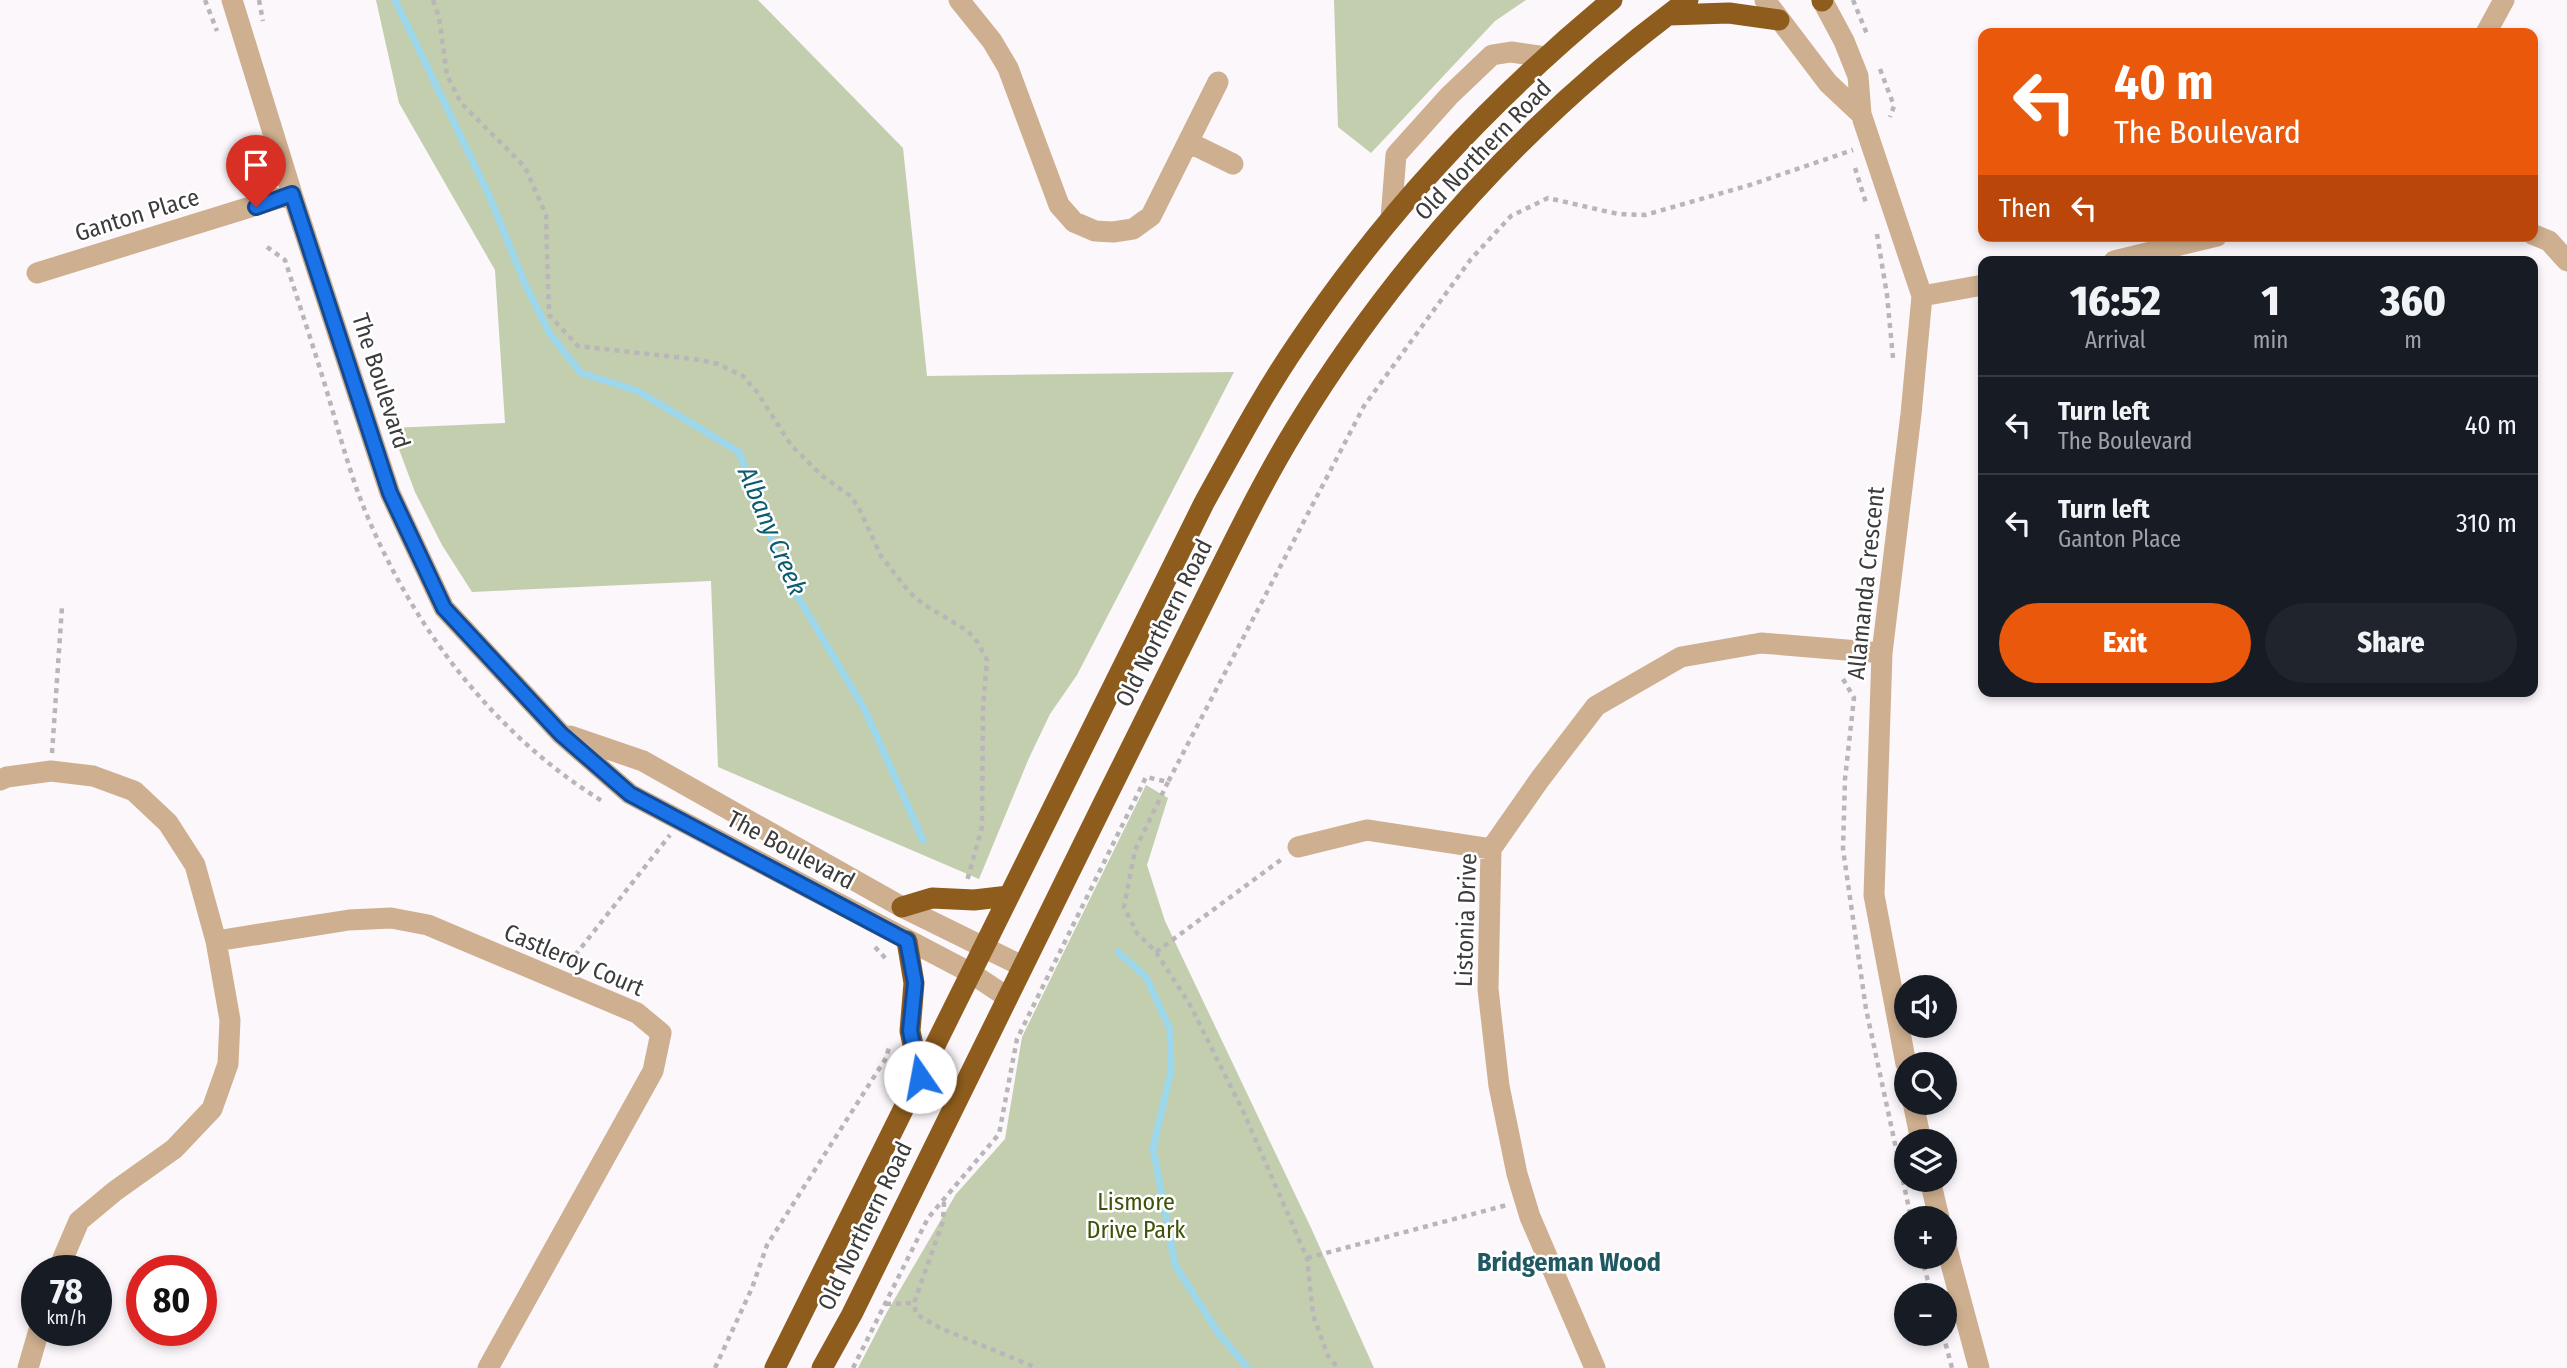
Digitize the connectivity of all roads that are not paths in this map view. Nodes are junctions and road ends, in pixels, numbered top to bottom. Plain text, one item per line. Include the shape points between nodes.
1 (232, 0) edge
2 (959, 0) edge
3 (1612, 0) edge
4 (1688, 0) edge
5 (1765, 0) edge
6 (1822, 0) edge
7 (2504, 0) edge
8 (1668, 15) junction
9 (1779, 20) junction
10 (2489, 28) edge
11 (1546, 57) junction
12 (1218, 82) dead end
13 (1861, 114) junction
14 (1188, 142) junction
15 (1233, 164) dead end
16 (292, 194) junction
17 (1391, 218) junction
18 (2538, 236) edge
19 (2192, 242) edge
20 (2135, 256) edge
21 (2567, 261) edge
22 (37, 273) dead end
23 (1978, 286) edge
24 (1922, 296) junction
25 (1882, 653) junction
26 (561, 734) junction
27 (0, 780) edge
28 (1298, 847) road end
29 (1492, 849) junction
30 (1009, 896) junction
31 (902, 907) junction
32 (216, 941) junction
33 (907, 941) junction
34 (984, 947) junction
35 (1022, 966) junction
36 (971, 973) junction
37 (1007, 997) junction
38 (1904, 1052) edge
39 (920, 1077) junction
40 (64, 1255) edge
41 (1952, 1269) edge
42 (34, 1346) edge
43 (28, 1368) edge
44 (488, 1368) edge
45 (775, 1368) edge
46 (822, 1368) edge
47 (1595, 1368) edge
48 (1979, 1368) edge

1 - 16 street, The Boulevard
2 - 14 street via 1008,68 1059,205 1074,222 1095,231 1133,229 1151,216
3 - 11 highway, Old Northern Road
4 - 8 highway, Old Northern Road
5 - 9 street, Allamanda Crescent
6 - 13 street, Allamanda Crescent via 1858,76
7 - 10 street
8 - 9 highway via 1729,13
8 - 35 highway, Old Northern Road via 1537,127 1488,177 1431,240 1345,351 1294,431 1236,537
9 - 13 street, Allamanda Crescent via 1828,83
11 - 17 highway, Old Northern Road via 1447,154
11 - 17 street via 1511,52 1492,55 1449,96 1395,155
12 - 14 street
13 - 24 street, Allamanda Crescent
14 - 15 street
16 - 22 street, Ganton Place
16 - 26 street, The Boulevard via 390,493 444,608
17 - 30 highway, Old Northern Road via 1297,344 1244,431 1198,514
18 - 21 street via 2549,241
19 - 20 street
23 - 24 street
24 - 25 street, Allamanda Crescent
25 - 29 street, Listonia Drive via 1761,643 1681,657 1596,706
25 - 38 street, Allamanda Crescent via 1874,895
26 - 31 street, The Boulevard via 643,761
26 - 33 street, The Boulevard via 630,794
27 - 32 street via 51,771 93,776 134,791 168,823 195,865
28 - 29 street via 1367,830
29 - 47 street, Listonia Drive via 1488,989 1499,1086 1530,1217
30 - 31 highway via 932,898
30 - 34 highway, Old Northern Road
31 - 34 street, The Boulevard
32 - 40 street via 230,1020 228,1064 212,1109 174,1149 79,1221
32 - 44 street, Castleroy Court via 349,920 391,918 428,925 638,1013 661,1033 653,1070
33 - 36 street, The Boulevard
33 - 39 highway via 915,983 910,1031
34 - 35 street, The Boulevard
34 - 36 highway, Old Northern Road
35 - 37 highway, Old Northern Road
36 - 37 street, The Boulevard
36 - 39 highway, Old Northern Road
37 - 46 highway, Old Northern Road
39 - 45 highway, Old Northern Road
41 - 48 street
42 - 43 street

